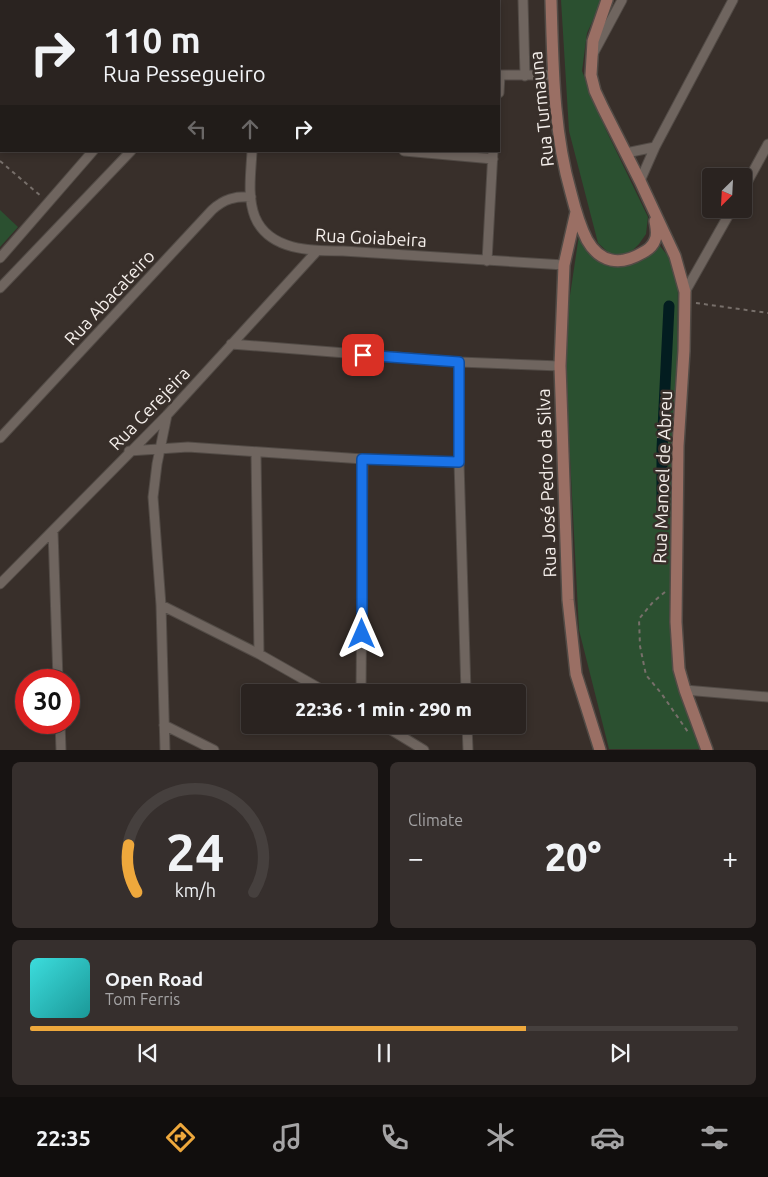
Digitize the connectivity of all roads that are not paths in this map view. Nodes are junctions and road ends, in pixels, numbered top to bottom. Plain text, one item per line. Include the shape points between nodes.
1 (523, 0) edge
2 (551, 0) edge
3 (607, 0) edge
4 (622, 0) edge
5 (734, 0) edge
6 (591, 59) junction
7 (500, 75) edge
8 (553, 75) junction
9 (525, 76) junction
10 (768, 144) edge
11 (655, 147) junction
12 (92, 152) edge
13 (129, 152) edge
14 (252, 152) edge
15 (426, 152) edge
16 (626, 153) junction
17 (493, 155) edge
18 (752, 173) edge
19 (640, 181) junction
20 (251, 197) junction
21 (652, 207) junction
22 (576, 212) junction
23 (727, 218) edge
24 (317, 251) junction
25 (0, 258) edge
26 (487, 261) junction
27 (564, 265) junction
28 (0, 288) edge
29 (685, 297) junction
30 (231, 344) junction
31 (459, 362) junction
32 (560, 366) junction
33 (167, 414) junction
34 (0, 438) edge
35 (160, 450) junction
36 (129, 451) junction
37 (256, 453) junction
38 (362, 459) junction
39 (459, 462) junction
40 (53, 531) junction
41 (0, 584) edge
42 (161, 604) junction
43 (260, 654) junction
44 (58, 669) edge
45 (312, 684) edge
46 (361, 684) edge
47 (466, 684) edge
48 (685, 690) junction
49 (768, 697) edge
50 (164, 725) junction
51 (60, 734) edge
52 (398, 734) edge
53 (467, 734) edge
54 (61, 750) edge
55 (165, 750) edge
56 (214, 750) edge
57 (424, 750) edge
58 (468, 750) edge
59 (600, 750) edge
60 (707, 750) edge

1 - 9 street, Rua Turmauna
2 - 8 main road, Rua Turmauna
3 - 6 main road via 595,34
4 - 6 street
5 - 11 street
6 - 16 main road via 595,90
7 - 9 street
8 - 9 street
8 - 22 main road, Rua Turmauna via 558,138
10 - 18 street
11 - 16 street
11 - 19 street
12 - 25 street
13 - 28 street
14 - 20 street, Rua Goiabeira
15 - 17 street
16 - 19 main road
17 - 26 street
19 - 21 main road
20 - 24 street, Rua Goiabeira via 255,216 263,230 292,248
20 - 34 street, Rua Abacateiro via 239,196 220,202
21 - 22 main road, Rua Turmauna via 657,233 655,241 650,249 621,262 596,252 587,240
21 - 29 main road, Rua Manoel de Abreu via 675,256
22 - 27 main road, Rua José Pedro da Silva
23 - 29 street
24 - 26 street, Rua Goiabeira
24 - 30 street, Rua Cerejeira
26 - 27 street, Rua Goiabeira
27 - 32 main road, Rua José Pedro da Silva
29 - 48 main road, Rua Manoel de Abreu via 676,582 677,641
30 - 31 street
30 - 33 street, Rua Cerejeira
31 - 32 street
31 - 39 street
32 - 59 main road, Rua José Pedro da Silva via 572,640 576,674
33 - 35 street
33 - 36 street, Rua Cerejeira
35 - 36 street
35 - 37 street via 188,448
35 - 42 street via 153,497
36 - 40 street, Rua Cerejeira
37 - 38 street
37 - 43 street
38 - 39 street
38 - 46 street
39 - 47 street
40 - 41 street, Rua Cerejeira
40 - 44 street
42 - 43 street
42 - 50 street
43 - 45 street
48 - 49 street
48 - 60 main road, Rua Manoel de Abreu
50 - 55 street
50 - 56 street
51 - 54 street
52 - 57 street
53 - 58 street

